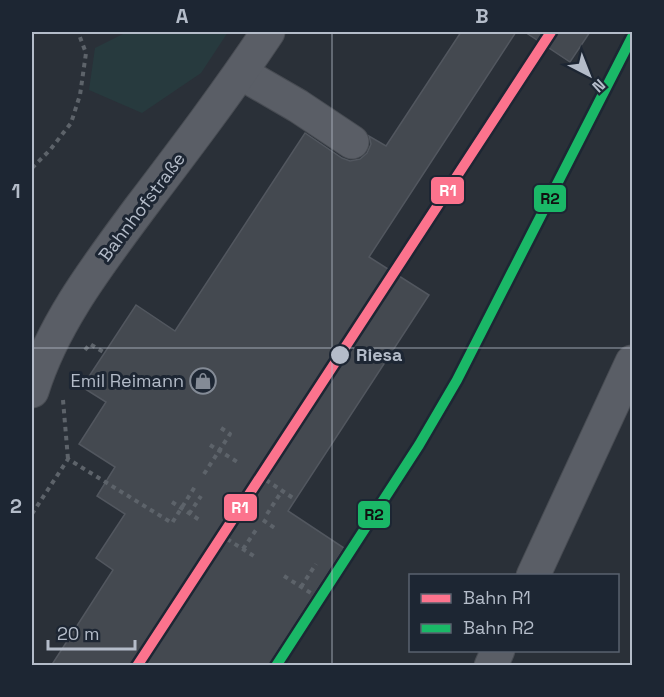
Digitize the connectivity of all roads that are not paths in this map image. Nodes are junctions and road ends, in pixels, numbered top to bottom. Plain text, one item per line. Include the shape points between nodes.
1 (268, 32) edge
2 (241, 73) junction
3 (352, 142) dead end
4 (633, 362) edge
5 (47, 392) edge
6 (534, 574) edge
7 (498, 652) edge
8 (491, 666) edge

1 - 2 street, Bahnhofstraße
2 - 3 street
2 - 5 street, Bahnhofstraße via 86,282 36,377
4 - 6 street
7 - 8 street

